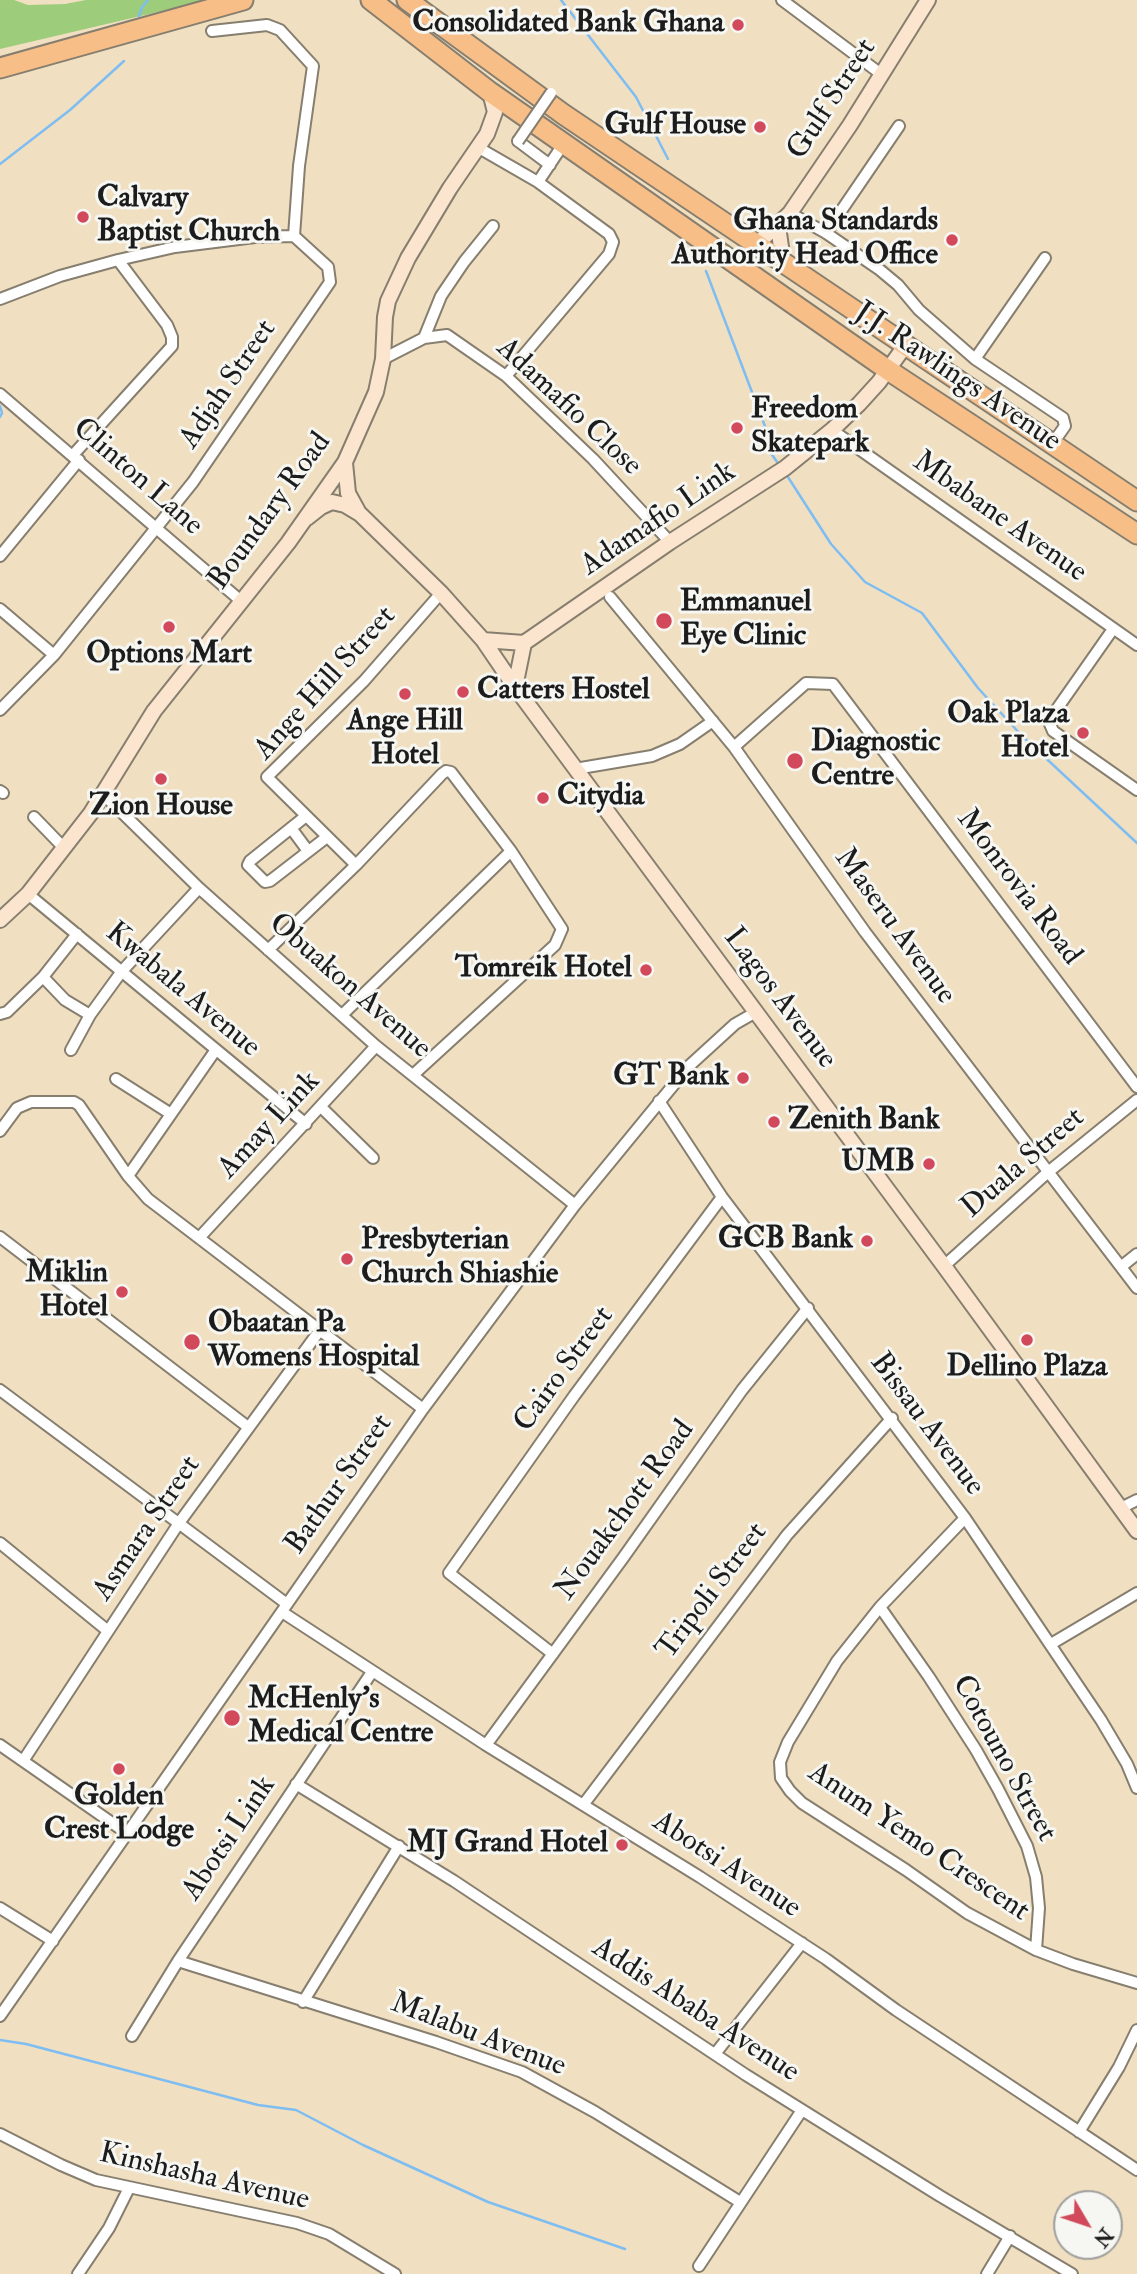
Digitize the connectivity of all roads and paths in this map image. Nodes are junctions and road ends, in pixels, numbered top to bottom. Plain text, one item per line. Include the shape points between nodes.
1 (243, 0) edge
2 (407, 0) edge
3 (423, 0) edge
4 (782, 0) edge
5 (928, 0) edge
6 (370, 1) edge
7 (438, 23) junction
8 (212, 32) dead end
9 (0, 68) edge
10 (881, 74) junction
11 (490, 92) junction
12 (563, 114) junction
13 (899, 126) dead end
14 (564, 144) junction
15 (479, 148) junction
16 (550, 165) junction
17 (538, 182) junction
18 (790, 213) junction
19 (494, 226) dead end
20 (778, 226) junction
21 (826, 233) junction
22 (294, 236) junction
23 (757, 244) junction
24 (1045, 258) dead end
25 (118, 260) junction
26 (783, 261) junction
27 (0, 299) edge
28 (424, 338) junction
29 (905, 346) junction
30 (383, 359) junction
31 (975, 359) junction
32 (888, 370) junction
33 (506, 376) junction
34 (0, 394) edge
35 (832, 430) junction
36 (1053, 443) junction
37 (76, 458) junction
38 (345, 462) junction
39 (1137, 500) edge
40 (360, 514) junction
41 (307, 518) junction
42 (156, 526) junction
43 (1137, 534) edge
44 (670, 542) junction
45 (0, 556) edge
46 (441, 593) junction
47 (610, 597) dead end
48 (241, 601) junction
49 (0, 609) edge
50 (1113, 629) junction
51 (483, 640) junction
52 (524, 643) junction
53 (1137, 645) edge
54 (54, 655) junction
55 (515, 687) junction
56 (0, 710) edge
57 (713, 721) junction
58 (734, 747) junction
59 (575, 769) junction
60 (1137, 790) edge
61 (103, 794) junction
62 (306, 816) junction
63 (34, 817) dead end
64 (291, 828) junction
65 (327, 837) junction
66 (64, 848) junction
67 (308, 850) junction
68 (511, 852) junction
69 (355, 865) junction
70 (199, 888) junction
71 (27, 894) junction
72 (0, 920) edge
73 (76, 934) junction
74 (268, 950) junction
75 (122, 971) junction
76 (43, 977) junction
77 (756, 1012) junction
78 (0, 1014) edge
79 (90, 1015) junction
80 (342, 1015) junction
81 (376, 1046) junction
82 (71, 1050) dead end
83 (215, 1051) junction
84 (413, 1075) junction
85 (116, 1079) dead end
86 (1137, 1087) edge
87 (1137, 1100) edge
88 (659, 1101) junction
89 (321, 1107) junction
90 (171, 1114) junction
91 (306, 1124) junction
92 (0, 1130) edge
93 (373, 1158) dead end
94 (1048, 1173) junction
95 (128, 1175) junction
96 (722, 1197) junction
97 (575, 1205) junction
98 (0, 1237) edge
99 (199, 1238) junction
100 (1137, 1254) edge
101 (944, 1266) junction
102 (1122, 1266) junction
103 (1137, 1288) edge
104 (808, 1308) junction
105 (320, 1330) junction
106 (0, 1390) edge
107 (423, 1409) junction
108 (892, 1418) junction
109 (248, 1427) junction
110 (1137, 1500) edge
111 (1121, 1508) junction
112 (965, 1518) junction
113 (179, 1523) junction
114 (1137, 1531) edge
115 (0, 1543) edge
116 (1137, 1593) edge
117 (880, 1607) junction
118 (285, 1608) junction
119 (108, 1631) junction
120 (1051, 1644) junction
121 (553, 1654) junction
122 (372, 1672) junction
123 (0, 1745) edge
124 (486, 1745) junction
125 (23, 1761) junction
126 (296, 1784) junction
127 (1137, 1788) edge
128 (583, 1805) junction
129 (128, 1834) junction
130 (399, 1846) junction
131 (0, 1908) edge
132 (53, 1941) junction
133 (802, 1943) junction
134 (1036, 1950) junction
135 (178, 1961) junction
136 (1137, 1983) edge
137 (303, 2002) junction
138 (0, 2016) edge
139 (1137, 2030) edge
140 (132, 2036) dead end
141 (715, 2054) junction
142 (802, 2110) junction
143 (1079, 2132) junction
144 (0, 2134) edge
145 (1137, 2170) edge
146 (129, 2188) junction
147 (740, 2202) junction
148 (1010, 2236) junction
149 (699, 2266) dead end
150 (78, 2274) edge
151 (395, 2274) edge
152 (987, 2274) edge
153 (1072, 2274) edge

1 - 9 highway
2 - 7 highway, J.J. Rawlings Avenue
3 - 7 highway
4 - 10 street
5 - 10 street, Gulf Street
6 - 11 highway, J.J. Rawlings Avenue
7 - 12 highway, J.J. Rawlings Avenue via 533,87
8 - 22 street via 267,25 280,30 313,66
10 - 18 street, Gulf Street
11 - 14 highway, J.J. Rawlings Avenue
11 - 15 street, Boundary Road via 495,117
12 - 16 street, bridge via 566,108 551,93 517,141
12 - 23 highway, J.J. Rawlings Avenue
13 - 21 street
14 - 16 street
14 - 32 highway, J.J. Rawlings Avenue
15 - 17 street
15 - 30 street, Boundary Road via 450,188 393,290 385,317
16 - 17 street
17 - 33 street via 609,234 613,242 609,254
18 - 20 street, Gulf Street
18 - 21 street
19 - 28 street via 441,296
20 - 23 street, Gulf Street
20 - 26 street
21 - 31 street via 898,285
22 - 25 street via 175,247
22 - 42 street, Adjah Street via 328,267 330,282 193,482
23 - 26 highway, J.J. Rawlings Avenue
24 - 31 street
25 - 27 street
25 - 37 street via 167,326 172,346
26 - 29 highway, J.J. Rawlings Avenue
28 - 30 street
28 - 33 street, Adamafio Close via 447,335
29 - 32 street, Adamafio Link
29 - 36 highway, J.J. Rawlings Avenue
30 - 38 street, Boundary Road via 376,392
31 - 36 street via 1063,418 1065,426
32 - 35 street, Adamafio Link
32 - 43 highway, J.J. Rawlings Avenue
33 - 44 street, Adamafio Close via 593,459
34 - 37 street, Clinton Lane
35 - 44 street, Adamafio Link via 785,468
35 - 50 street, Mbabane Avenue
36 - 39 highway, J.J. Rawlings Avenue
37 - 42 street, Clinton Lane
37 - 45 street
38 - 40 street, Lagos Avenue via 348,493
38 - 41 street, Boundary Road
40 - 41 street, Lagos Avenue via 332,502
40 - 46 street, Lagos Avenue
41 - 48 street, Boundary Road
42 - 48 street, Clinton Lane
42 - 54 street, Adjah Street
44 - 52 street, Adamafio Link
46 - 51 street, Lagos Avenue
46 - 62 street, Ange Hill Street via 364,681 267,777
47 - 57 street, Maseru Avenue
48 - 61 street, Boundary Road via 154,711
49 - 54 street
50 - 53 street, Mbabane Avenue
50 - 60 street via 1050,724 1052,731
51 - 52 street
51 - 55 street, Lagos Avenue
52 - 55 street
54 - 56 street, Adjah Street
55 - 59 street, Lagos Avenue
57 - 58 street, Maseru Avenue
57 - 59 street via 680,744 652,756
58 - 86 street, Monrovia Road via 806,683 833,684
58 - 94 street, Maseru Avenue via 865,932
59 - 77 street, Lagos Avenue
61 - 66 street, Boundary Road
61 - 70 street, Obuakon Avenue
62 - 64 street
62 - 65 street, Ange Hill Street
63 - 66 street
64 - 67 street
64 - 67 street via 248,865 265,882 271,881
65 - 67 street
65 - 69 street, Ange Hill Street
66 - 71 street, Boundary Road
68 - 69 street via 446,771
68 - 80 street
68 - 84 street via 562,929 561,936
69 - 74 street
70 - 74 street, Obuakon Avenue
70 - 75 street
71 - 72 street, Boundary Road
71 - 73 street, Kwabala Avenue
73 - 75 street, Kwabala Avenue
73 - 76 street
74 - 80 street, Obuakon Avenue
75 - 79 street
75 - 83 street, Kwabala Avenue
76 - 78 street
76 - 79 street via 65,1000
77 - 88 street, Bathur Street via 735,1024
77 - 101 street, Lagos Avenue
79 - 82 street
80 - 81 street, Obuakon Avenue
81 - 84 street, Obuakon Avenue
81 - 89 street, Amay Link
83 - 90 street
83 - 91 street, Kwabala Avenue
84 - 97 street, Obuakon Avenue
85 - 90 street
87 - 94 street, Duala Street
88 - 96 street, Bissau Avenue
88 - 97 street, Bathur Street
89 - 91 street, Amay Link
89 - 93 street
90 - 95 street
91 - 99 street, Amay Link
92 - 95 street via 17,1108 31,1102 74,1102
94 - 101 street, Duala Street
94 - 102 street, Maseru Avenue
95 - 99 street via 148,1199
96 - 104 street, Bissau Avenue
96 - 121 street, Cairo Street via 573,1396 449,1573
97 - 107 street, Bathur Street
98 - 109 street
99 - 105 street
100 - 102 street
101 - 111 street, Lagos Avenue
102 - 103 street, Maseru Avenue
104 - 108 street, Bissau Avenue
104 - 121 street, Nouakchott Road via 742,1391
105 - 107 street
105 - 109 street, Asmara Street
106 - 113 street, Abotsi Avenue
107 - 118 street, Bathur Street
108 - 112 street, Bissau Avenue
108 - 128 street, Tripoli Street via 787,1535
109 - 113 street, Asmara Street
110 - 111 street
111 - 114 street, Lagos Avenue
112 - 117 street, Anum Yemo Crescent
112 - 120 street, Bissau Avenue
113 - 118 street, Abotsi Avenue
113 - 119 street, Asmara Street
115 - 119 street
116 - 120 street
117 - 134 street, Cotouno Street via 976,1750 1027,1846 1039,1908
117 - 134 street, Anum Yemo Crescent via 837,1661 788,1742 780,1762 781,1778 803,1803 967,1913
118 - 122 street, Abotsi Avenue
118 - 129 street, Bathur Street
119 - 125 street, Asmara Street
120 - 127 street, Bissau Avenue via 1114,1741
121 - 124 street, Nouakchott Road
122 - 124 street, Abotsi Avenue
122 - 126 street, Abotsi Link
123 - 125 street
124 - 128 street, Abotsi Avenue
125 - 129 street
126 - 130 street, Addis Ababa Avenue
126 - 135 street, Abotsi Link
128 - 133 street, Abotsi Avenue
129 - 132 street, Bathur Street
130 - 137 street
130 - 141 street, Addis Ababa Avenue
131 - 132 street
132 - 138 street, Bathur Street
133 - 141 street
133 - 143 street, Abotsi Avenue
134 - 136 street, Anum Yemo Crescent
135 - 137 street, Malabu Avenue
135 - 140 street, Abotsi Link
137 - 147 street, Malabu Avenue via 436,2042 539,2080
139 - 143 street
141 - 142 street, Addis Ababa Avenue
142 - 147 street
142 - 148 street, Addis Ababa Avenue
143 - 145 street, Abotsi Avenue
144 - 146 street, Kinshasha Avenue via 79,2174
146 - 150 street
146 - 151 street, Kinshasha Avenue via 329,2234
147 - 149 street
148 - 152 street
148 - 153 street, Addis Ababa Avenue

